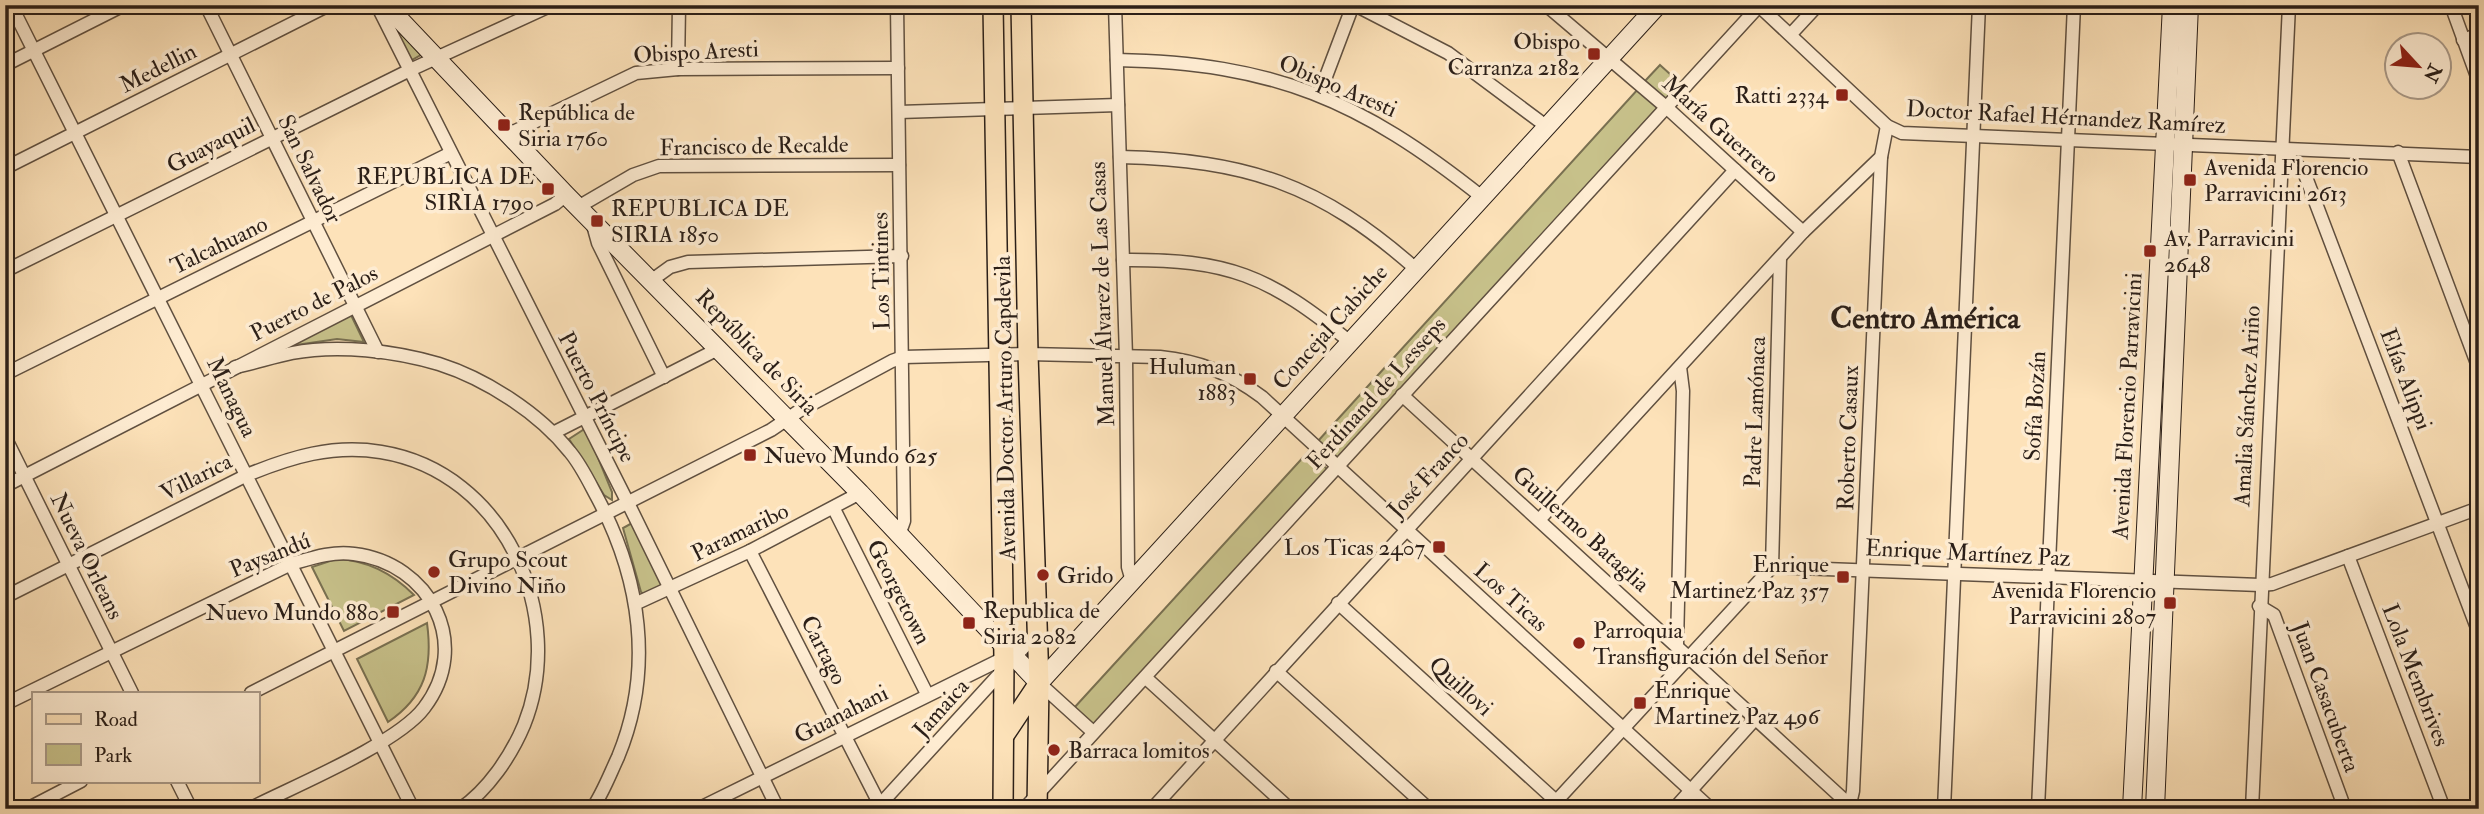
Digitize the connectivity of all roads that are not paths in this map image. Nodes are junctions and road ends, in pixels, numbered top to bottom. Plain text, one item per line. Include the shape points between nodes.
1 (10, 5) edge
2 (124, 5) edge
3 (205, 5) edge
4 (329, 5) edge
5 (377, 5) edge
6 (386, 5) edge
7 (552, 5) edge
8 (679, 5) edge
9 (897, 5) edge
10 (993, 5) edge
11 (1021, 5) edge
12 (1115, 5) edge
13 (1354, 5) edge
14 (1546, 5) edge
15 (1658, 5) edge
16 (1818, 5) edge
17 (1979, 5) edge
18 (2074, 5) edge
19 (2172, 5) edge
20 (2189, 5) edge
21 (2289, 5) edge
22 (2451, 5) edge
23 (1759, 6) edge
24 (5, 9) edge
25 (1791, 34) junction
26 (2479, 34) edge
27 (2463, 40) junction
28 (32, 51) junction
29 (230, 55) junction
30 (437, 58) junction
31 (1610, 58) junction
32 (1116, 60) junction
33 (5, 65) edge
34 (898, 68) junction
35 (678, 69) junction
36 (410, 70) junction
37 (2479, 82) edge
38 (1319, 95) junction
39 (1118, 105) junction
40 (1666, 107) junction
41 (1023, 108) junction
42 (995, 110) junction
43 (899, 112) junction
44 (1546, 126) junction
45 (1887, 126) junction
46 (76, 133) junction
47 (509, 134) junction
48 (1976, 134) junction
49 (271, 138) junction
50 (2068, 139) junction
51 (2164, 142) junction
52 (2183, 144) junction
53 (2280, 148) junction
54 (2398, 152) junction
55 (451, 153) junction
56 (1119, 157) junction
57 (1881, 157) junction
58 (2479, 157) edge
59 (899, 165) junction
60 (5, 168) edge
61 (1735, 170) junction
62 (1482, 197) junction
63 (572, 201) junction
64 (118, 215) junction
65 (592, 221) junction
66 (313, 223) junction
67 (1803, 232) junction
68 (492, 236) junction
69 (902, 256) junction
70 (1780, 258) junction
71 (1122, 260) junction
72 (1416, 269) junction
73 (5, 271) edge
74 (652, 281) junction
75 (159, 297) junction
76 (355, 306) junction
77 (1350, 342) junction
78 (720, 348) junction
79 (378, 352) junction
80 (1028, 354) junction
81 (999, 355) junction
82 (1126, 356) junction
83 (903, 357) junction
84 (235, 367) junction
85 (1680, 368) junction
86 (2479, 369) edge
87 (5, 374) edge
88 (664, 377) junction
89 (203, 385) junction
90 (1402, 395) junction
91 (1282, 416) junction
92 (584, 417) junction
93 (788, 419) junction
94 (553, 433) junction
95 (5, 437) edge
96 (1472, 458) junction
97 (1336, 468) junction
98 (247, 475) junction
99 (24, 476) junction
100 (5, 486) edge
101 (860, 493) junction
102 (628, 503) junction
103 (2479, 508) edge
104 (834, 509) junction
105 (606, 513) junction
106 (1540, 519) junction
107 (2439, 523) junction
108 (1406, 529) junction
109 (899, 535) junction
110 (750, 551) junction
111 (2348, 556) junction
112 (519, 558) junction
113 (292, 564) junction
114 (69, 566) junction
115 (1772, 567) junction
116 (1863, 570) junction
117 (1955, 573) junction
118 (2048, 578) junction
119 (1132, 581) junction
120 (2142, 582) junction
121 (2166, 583) junction
122 (2260, 585) junction
123 (671, 590) junction
124 (5, 597) edge
125 (432, 600) junction
126 (637, 603) junction
127 (1338, 603) junction
128 (2259, 606) junction
129 (2479, 633) edge
130 (1035, 635) junction
131 (1676, 644) junction
132 (111, 651) junction
133 (335, 651) junction
134 (1688, 655) junction
135 (1006, 658) junction
136 (1276, 671) junction
137 (1146, 678) junction
138 (1039, 683) junction
139 (132, 692) edge
140 (253, 692) edge
141 (927, 694) junction
142 (5, 704) edge
143 (1756, 718) junction
144 (1623, 728) junction
145 (1093, 732) junction
146 (844, 736) junction
147 (1003, 739) junction
148 (1214, 740) junction
149 (381, 742) junction
150 (763, 778) junction
151 (79, 782) edge
152 (178, 782) edge
153 (1691, 790) junction
154 (1033, 804) edge
155 (1552, 805) edge
156 (598, 806) edge
157 (878, 807) edge
158 (1852, 807) edge
159 (1153, 808) edge
160 (27, 809) edge
161 (191, 809) edge
162 (249, 809) edge
163 (413, 809) edge
164 (460, 809) edge
165 (698, 809) edge
166 (778, 809) edge
167 (1003, 809) edge
168 (1290, 809) edge
169 (1429, 809) edge
170 (1674, 809) edge
171 (1711, 809) edge
172 (1944, 809) edge
173 (2038, 809) edge
174 (2132, 809) edge
175 (2155, 809) edge
176 (2252, 809) edge
177 (2345, 809) edge
178 (2444, 809) edge

1 - 24 street
1 - 28 street, Managua
2 - 28 street
3 - 29 street, San Salvador
4 - 29 street, Medellin
5 - 36 street, Puerto Príncipe
6 - 30 main road, República de Siria
7 - 30 street, Guayaquil
8 - 35 street
9 - 34 street, Los Tintines
10 - 42 main road, Avenida Doctor Arturo Capdevila
11 - 41 main road, Avenida Doctor Arturo Capdevila
12 - 32 street, Manuel Álvarez de Las Casas
13 - 38 street
13 - 44 street via 1448,53
14 - 31 street, María Guerrero
15 - 31 main road, Concejal Cabiche
16 - 25 street
17 - 48 street
18 - 50 street, Sofía Bozán
19 - 51 main road, Avenida Florencio Parravicini
20 - 52 main road, Avenida Florencio Parravicini
21 - 53 street, Amalia Sánchez Ariño
22 - 27 street
23 - 25 street
23 - 40 street, Ferdinand de Lesseps
25 - 45 street
26 - 27 street
27 - 37 street
28 - 33 street
28 - 46 street, Managua
29 - 46 street, Medellin
29 - 49 street, San Salvador
30 - 36 street, Guayaquil
30 - 47 main road, República de Siria
31 - 40 street, María Guerrero
31 - 44 main road, Concejal Cabiche
32 - 38 street, Obispo Aresti via 1224,67
32 - 39 street, Manuel Álvarez de Las Casas
34 - 35 street, Obispo Aresti
34 - 43 street, Los Tintines
35 - 47 street, Obispo Aresti via 623,77
36 - 49 street, Guayaquil
36 - 55 street, Puerto Príncipe
38 - 62 street, Obispo Aresti via 1400,136
39 - 41 street
39 - 56 street, Manuel Álvarez de Las Casas
40 - 61 street, María Guerrero
40 - 90 street, Ferdinand de Lesseps
41 - 42 street
41 - 80 main road, Avenida Doctor Arturo Capdevila
42 - 43 street
42 - 81 main road, Avenida Doctor Arturo Capdevila
43 - 59 street, Los Tintines
44 - 62 main road, Concejal Cabiche
45 - 48 street, Doctor Rafael Hérnandez Ramírez via 1902,133
45 - 57 street, Doctor Rafael Hérnandez Ramírez
46 - 60 street, Medellin
46 - 64 street, Managua
47 - 63 main road, República de Siria
48 - 50 street, Doctor Rafael Hérnandez Ramírez
48 - 117 street
49 - 64 street, Guayaquil
49 - 66 street, San Salvador
50 - 51 street, Doctor Rafael Hérnandez Ramírez
50 - 118 street, Sofía Bozán
51 - 52 street, Doctor Rafael Hérnandez Ramírez
51 - 120 main road, Avenida Florencio Parravicini
52 - 53 street, Doctor Rafael Hérnandez Ramírez
52 - 121 main road, Avenida Florencio Parravicini
53 - 54 street, Doctor Rafael Hérnandez Ramírez
53 - 107 street, Elías Alippi via 2304,172
53 - 122 street, Amalia Sánchez Ariño
54 - 58 street, Doctor Rafael Hérnandez Ramírez
54 - 86 street
55 - 66 street, Talcahuano
55 - 68 street, Puerto Príncipe
56 - 71 street, Manuel Álvarez de Las Casas
56 - 72 street via 1205,162 1279,182 1351,218
57 - 67 street
57 - 116 street, Roberto Casaux
59 - 63 street, Francisco de Recalde via 659,166
59 - 69 street, Los Tintines
61 - 67 street, María Guerrero
61 - 96 street, José Franco
62 - 72 main road, Concejal Cabiche
63 - 65 main road, República de Siria
63 - 68 street, Puerto de Palos via 555,204
64 - 73 street, Guayaquil
64 - 75 street, Managua
65 - 74 main road, República de Siria
65 - 88 street via 598,243
66 - 75 street, Talcahuano
66 - 76 street, San Salvador
67 - 70 street
68 - 76 street, Puerto de Palos
68 - 92 street, Puerto Príncipe
69 - 74 street via 688,262 670,267
69 - 83 street, Los Tintines
70 - 85 street
70 - 115 street, Padre Lamónaca
71 - 77 street via 1185,260 1240,273 1290,296
71 - 82 street, Manuel Álvarez de Las Casas
72 - 77 main road, Concejal Cabiche
74 - 78 main road, República de Siria
75 - 87 street, Talcahuano
75 - 89 street, Managua
76 - 79 street, San Salvador
76 - 84 street, Puerto de Palos
77 - 91 main road, Concejal Cabiche
78 - 88 street
78 - 93 main road, República de Siria
79 - 84 street via 315,350
79 - 94 street via 440,365 474,380
80 - 81 street, Los Ticas
80 - 82 street, Los Ticas
80 - 130 main road, Avenida Doctor Arturo Capdevila
81 - 83 street, Los Ticas
81 - 135 main road, Avenida Doctor Arturo Capdevila
82 - 91 street, Los Ticas via 1184,360 1223,372
82 - 119 street, Manuel Álvarez de Las Casas via 1128,567
83 - 93 street
83 - 109 street, Los Tintines via 904,521
84 - 89 street, Puerto de Palos
85 - 106 street
85 - 131 street
88 - 92 street
89 - 98 street, Managua
89 - 99 street, Puerto de Palos
90 - 96 street, Guillermo Bataglia
90 - 97 street, Ferdinand de Lesseps
91 - 97 street, Los Ticas
91 - 119 main road, Concejal Cabiche
92 - 94 street
92 - 102 street, Puerto Príncipe
93 - 101 main road, República de Siria
93 - 102 street
94 - 105 street via 572,453
95 - 99 street, Nueva Orleans
96 - 106 street, Guillermo Bataglia
96 - 108 street, José Franco
97 - 108 street, Los Ticas
97 - 137 street, Ferdinand de Lesseps
98 - 112 street, Villarica via 322,451 362,450 404,457 439,472 470,494 495,520
98 - 113 street, Managua
98 - 114 street, Villarica
99 - 100 street, Puerto de Palos
99 - 114 street, Nueva Orleans
101 - 104 street, Paramaribo
101 - 109 main road, República de Siria
102 - 105 street
102 - 123 street, Puerto Príncipe
103 - 107 street, Enrique Martínez Paz
104 - 110 street, Paramaribo
104 - 141 street, Georgetown
105 - 112 street
105 - 126 street
106 - 131 street, Guillermo Bataglia
107 - 111 street, Enrique Martínez Paz
107 - 129 street, Elías Alippi
108 - 127 street, José Franco
108 - 144 street, Los Ticas
109 - 135 main road, República de Siria
110 - 123 street, Paramaribo
110 - 146 street, Cartago
111 - 122 street, Enrique Martínez Paz
111 - 178 street, Lola Membrives
112 - 125 street
112 - 164 street, Villarica via 538,629 536,685 517,741 480,792
113 - 125 street, Paysandú via 334,553 373,558 408,575
113 - 132 street, Paysandú
113 - 133 street, Managua
114 - 124 street, Villarica
114 - 132 street, Nueva Orleans
115 - 116 street, Enrique Martínez Paz
115 - 134 street
116 - 117 street, Enrique Martínez Paz
116 - 158 street, Roberto Casaux
117 - 118 street, Enrique Martínez Paz
117 - 172 street
118 - 120 street, Enrique Martínez Paz
118 - 173 street, Sofía Bozán
119 - 138 main road, Concejal Cabiche
120 - 121 street, Enrique Martínez Paz
120 - 174 main road, Avenida Florencio Parravicini
121 - 122 street, Enrique Martínez Paz
121 - 175 main road, Avenida Florencio Parravicini
122 - 128 street, Amalia Sánchez Ariño
123 - 126 street, Paramaribo
123 - 150 street, Puerto Príncipe
125 - 133 street
125 - 149 street, Paysandú via 444,631 437,684 423,710
126 - 156 street via 634,712
127 - 136 street, José Franco
127 - 155 street, Quillovi
128 - 176 street, Amalia Sánchez Ariño
128 - 177 street, Juan Casacuberta via 2274,615
130 - 135 street, Jamaica
130 - 138 main road, Avenida Doctor Arturo Capdevila
131 - 134 street, Guillermo Bataglia
132 - 139 street, Nueva Orleans
132 - 142 street, Paysandú
133 - 140 street
133 - 149 street, Managua
134 - 143 street, Guillermo Bataglia
134 - 144 street
135 - 138 main road, República de Siria
135 - 141 street, Guanahani
135 - 147 main road, Avenida Doctor Arturo Capdevila
135 - 157 street, Jamaica
136 - 148 street, José Franco
136 - 169 street
137 - 145 street, Ferdinand de Lesseps
137 - 148 street
138 - 145 street, República de Siria
138 - 147 main road
138 - 154 main road, Avenida Doctor Arturo Capdevila
141 - 146 street, Guanahani
143 - 153 street
143 - 158 street, Guillermo Bataglia
144 - 153 street, Los Ticas
144 - 155 street
145 - 154 street, Ferdinand de Lesseps
146 - 150 street, Guanahani
146 - 157 street, Cartago
147 - 167 main road, Avenida Doctor Arturo Capdevila
148 - 159 street, José Franco
148 - 168 street
149 - 162 street, Paysandú
149 - 163 street, Managua
150 - 165 street, Guanahani
150 - 166 street, Puerto Príncipe
151 - 160 street
152 - 161 street
153 - 170 street
153 - 171 street, Los Ticas

